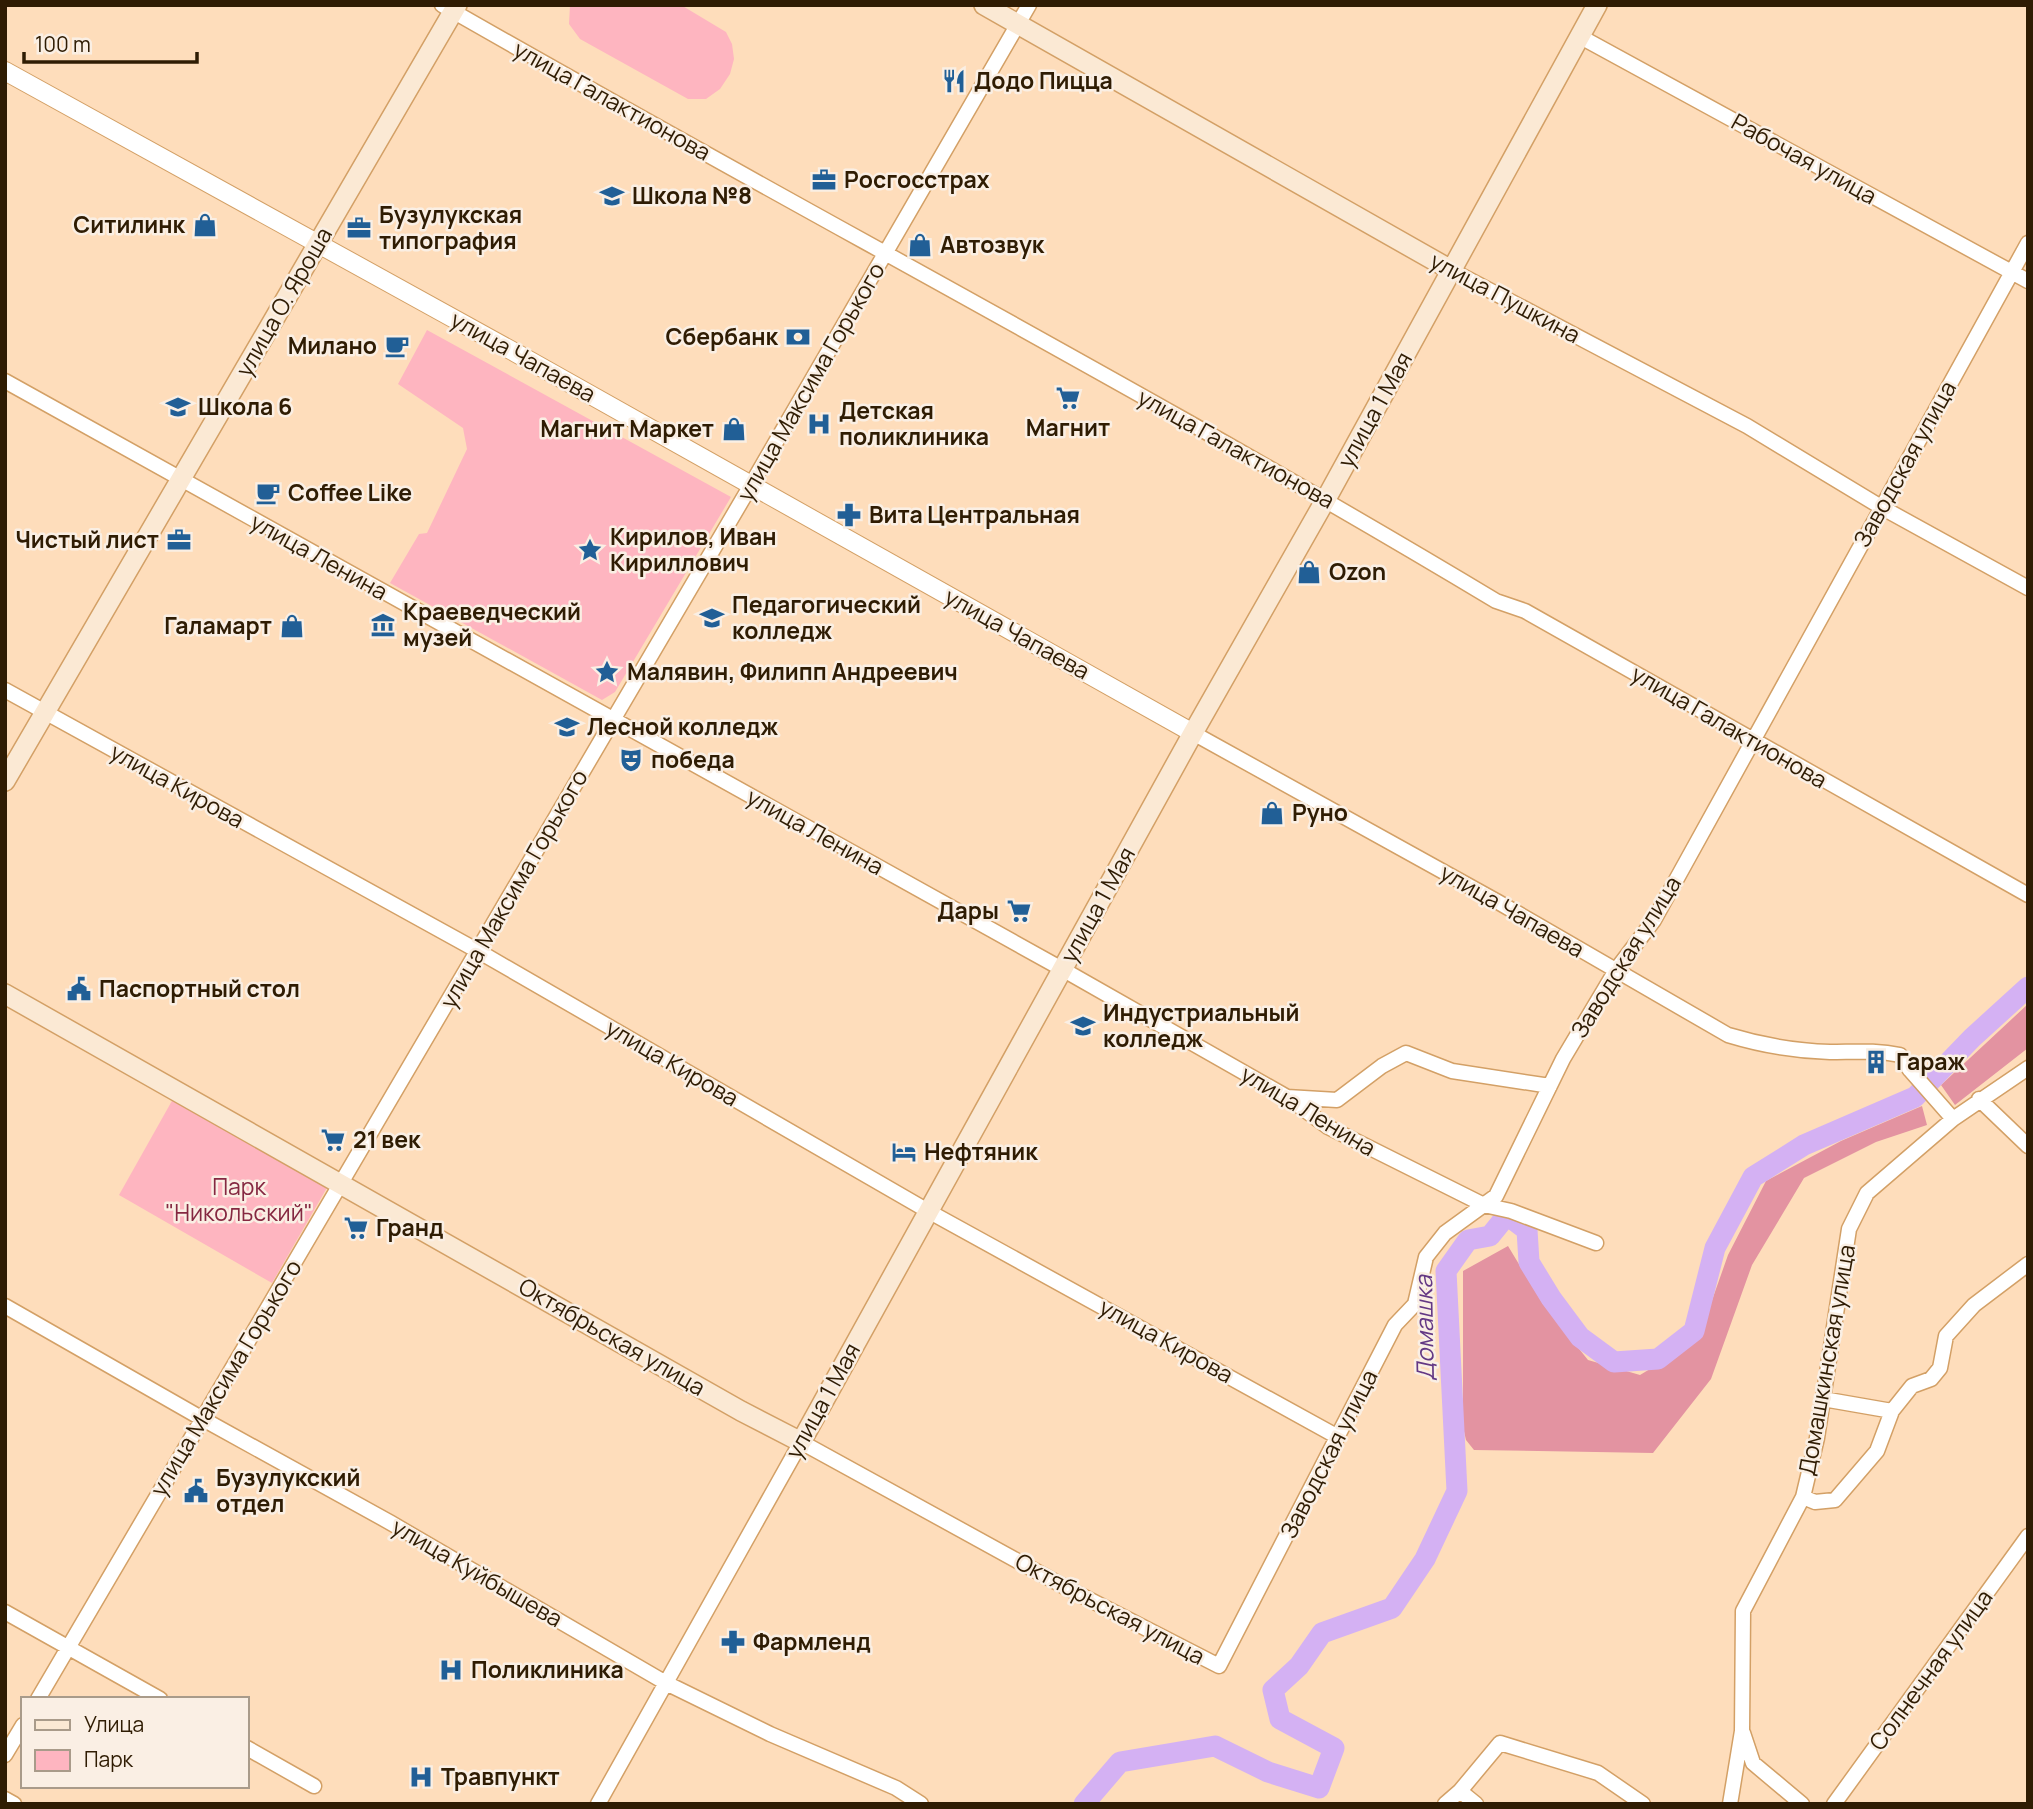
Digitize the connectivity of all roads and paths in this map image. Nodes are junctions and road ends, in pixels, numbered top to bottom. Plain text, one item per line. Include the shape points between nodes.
1 (984, 5) edge
2 (1029, 5) edge
3 (1597, 5) edge
4 (451, 7) edge
5 (1018, 24) junction
6 (1579, 36) junction
7 (5, 71) edge
8 (2028, 243) edge
9 (317, 244) junction
10 (885, 255) junction
11 (1451, 270) junction
12 (2012, 272) junction
13 (2028, 281) edge
14 (5, 381) edge
15 (182, 480) junction
16 (751, 485) junction
17 (1326, 499) junction
18 (1881, 507) junction
19 (2028, 588) edge
20 (5, 690) edge
21 (45, 712) junction
22 (612, 720) junction
23 (1193, 733) junction
24 (1751, 741) junction
25 (5, 781) edge
26 (2028, 895) edge
27 (478, 951) junction
28 (1062, 969) junction
29 (1616, 970) junction
30 (5, 993) edge
31 (2028, 1068) edge
32 (1550, 1086) junction
33 (1287, 1097) junction
34 (1979, 1099) junction
35 (1953, 1119) junction
36 (2028, 1146) edge
37 (341, 1183) junction
38 (1483, 1205) junction
39 (928, 1211) junction
40 (1595, 1244) dead end
41 (2028, 1264) edge
42 (5, 1306) edge
43 (1823, 1399) junction
44 (1892, 1411) junction
45 (201, 1418) junction
46 (1338, 1437) junction
47 (800, 1442) junction
48 (1804, 1497) junction
49 (2028, 1536) edge
50 (5, 1612) edge
51 (68, 1647) junction
52 (1224, 1660) joint
53 (666, 1683) junction
54 (39, 1697) edge
55 (156, 1697) edge
56 (21, 1728) edge
57 (1742, 1731) junction
58 (248, 1749) edge
59 (5, 1755) edge
60 (314, 1786) dead end
61 (1460, 1791) junction
62 (5, 1799) edge
63 (14, 1804) edge
64 (598, 1804) edge
65 (920, 1804) edge
66 (1445, 1804) edge
67 (1476, 1804) edge
68 (1643, 1804) edge
69 (1730, 1804) edge
70 (1802, 1804) edge
71 (1835, 1804) edge

1 - 5 main road, улица Пушкина
2 - 5 street, улица Максима Горького
3 - 6 main road, улица 1 Мая
4 - 9 main road, улица О. Яроша
4 - 10 street, улица Галактионова
5 - 10 street, улица Максима Горького
5 - 11 main road, улица Пушкина
6 - 11 main road, улица 1 Мая
6 - 12 street, Рабочая улица
7 - 9 street, улица Чапаева
8 - 12 street, Заводская улица
9 - 15 main road, улица О. Яроша
9 - 16 street, улица Чапаева
10 - 16 street, улица Максима Горького
10 - 17 street, улица Галактионова
11 - 17 main road, улица 1 Мая
11 - 18 street, улица Пушкина via 1747,426
12 - 13 street, Рабочая улица
12 - 18 street, Заводская улица
14 - 15 street, улица Ленина
15 - 21 main road, улица О. Яроша
15 - 22 street, улица Ленина
16 - 22 street, улица Максима Горького
16 - 23 street, улица Чапаева
17 - 23 main road, улица 1 Мая
17 - 24 street, улица Галактионова via 1496,601 1525,611
18 - 19 street, улица Пушкина
18 - 24 street, Заводская улица
20 - 21 street, улица Кирова
21 - 25 main road, улица О. Яроша
21 - 27 street, улица Кирова
22 - 27 street, улица Максима Горького
22 - 28 street, улица Ленина
23 - 28 main road, улица 1 Мая
23 - 29 street, улица Чапаева
24 - 26 street, улица Галактионова
24 - 29 street, Заводская улица via 1654,920
27 - 37 street, улица Максима Горького
27 - 39 street, улица Кирова
28 - 33 street, улица Ленина
28 - 39 main road, улица 1 Мая
29 - 32 street, Заводская улица
29 - 35 street, улица Чапаева via 1728,1035 1767,1047 1900,1055
30 - 37 main road, Октябрьская улица
31 - 34 street, Домашкинская улица
32 - 33 street via 1452,1071 1406,1053 1337,1100
32 - 38 street, Заводская улица via 1496,1196
33 - 38 street, улица Ленина via 1328,1127
34 - 35 street, Домашкинская улица
34 - 36 street
35 - 43 street, Домашкинская улица via 1867,1193 1849,1229
37 - 45 street, улица Максима Горького
37 - 47 main road, Октябрьская улица
38 - 40 street, улица Ленина via 1511,1211
38 - 46 street, Заводская улица via 1445,1233 1426,1257 1415,1304 1395,1325
39 - 46 street, улица Кирова
39 - 47 main road, улица 1 Мая
41 - 44 street via 1975,1305 1946,1336 1940,1368 1931,1379 1912,1386
42 - 45 street, улица Куйбышева
43 - 44 street
43 - 48 street, Домашкинская улица
44 - 48 street via 1877,1451 1835,1500 1815,1502
45 - 51 street, улица Максима Горького
45 - 53 street, улица Куйбышева
46 - 52 street, Заводская улица
47 - 52 street, Октябрьская улица via 1065,1587 1219,1666
47 - 53 street, улица 1 Мая
48 - 57 street, Домашкинская улица via 1743,1611
49 - 71 street, Солнечная улица
50 - 51 street
51 - 54 street, улица Максима Горького
51 - 55 street
53 - 64 street, улица 1 Мая
53 - 65 street, улица Куйбышева via 896,1788
56 - 59 street
57 - 69 street, Домашкинская улица
57 - 70 street via 1753,1763
58 - 60 street
61 - 66 street
61 - 67 street
61 - 68 street via 1500,1743 1598,1773
62 - 63 street

